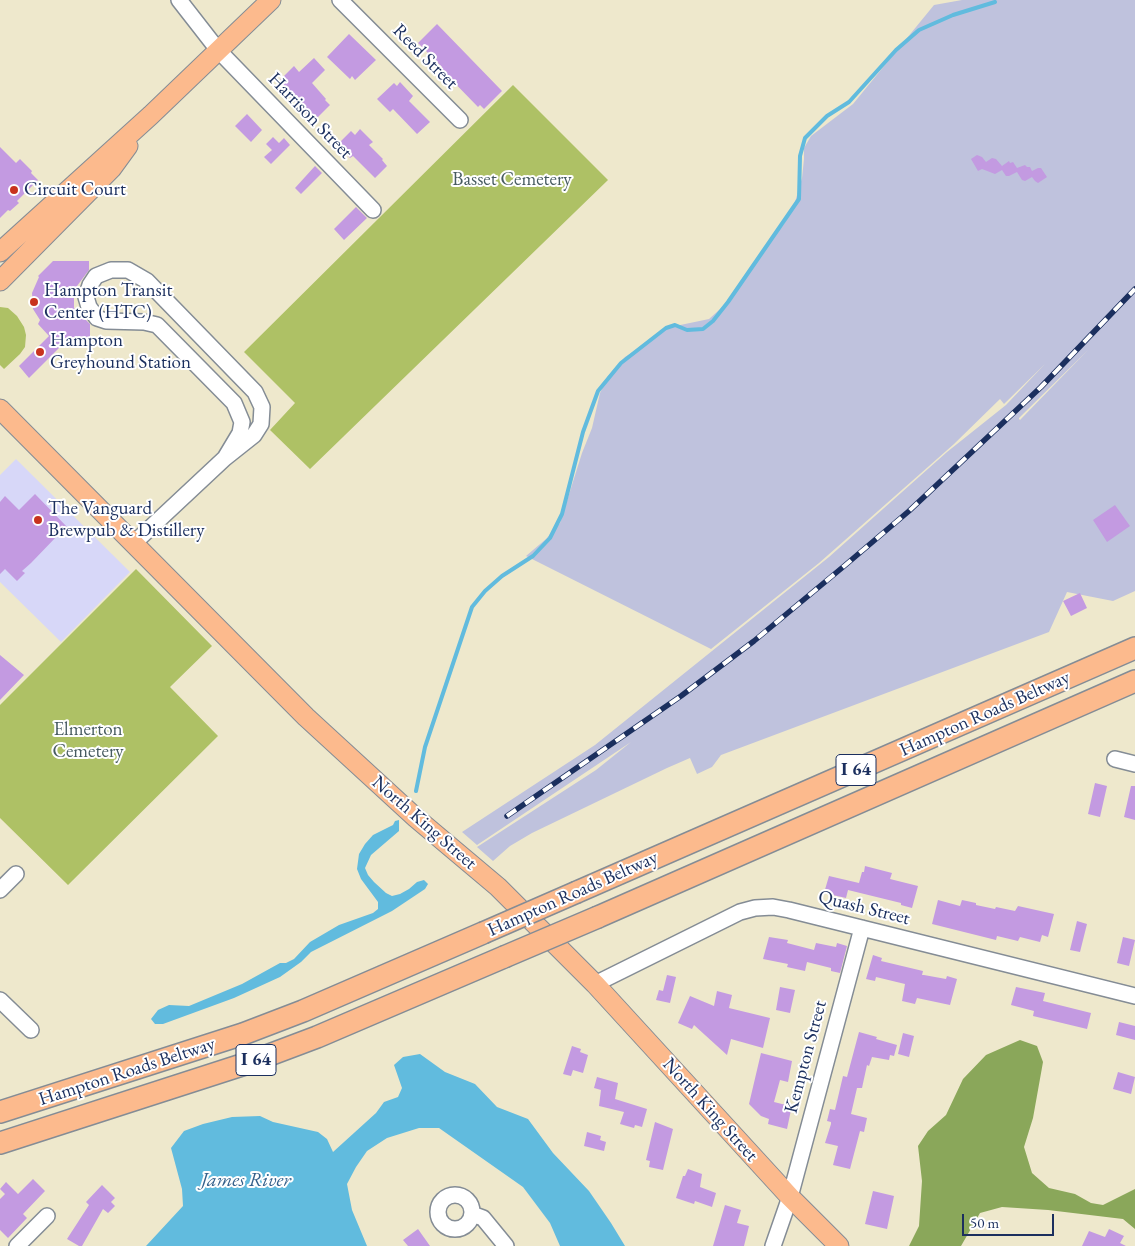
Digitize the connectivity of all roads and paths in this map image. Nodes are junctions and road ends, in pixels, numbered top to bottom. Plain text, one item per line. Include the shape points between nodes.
1 (179, 0) edge
2 (271, 0) edge
3 (340, 0) edge
4 (218, 50) junction
5 (151, 115) junction
6 (460, 120) dead end
7 (373, 210) dead end
8 (0, 252) edge
9 (0, 281) edge
10 (0, 409) edge
11 (225, 458) junction
12 (133, 544) junction
13 (1135, 648) edge
14 (1135, 681) edge
15 (1115, 759) dead end
16 (1135, 764) edge
17 (16, 874) dead end
18 (0, 890) edge
19 (862, 928) junction
20 (595, 984) junction
21 (1135, 996) edge
22 (0, 1000) edge
23 (31, 1030) dead end
24 (0, 1112) edge
25 (0, 1143) edge
26 (790, 1197) junction
27 (472, 1214) dead end
28 (47, 1216) dead end
29 (17, 1246) edge
30 (506, 1246) edge
31 (773, 1246) edge
32 (839, 1246) edge

1 - 4 street, Harrison Street
2 - 4 main road
3 - 6 street, Reed Street
4 - 5 main road
4 - 7 street, Harrison Street
5 - 8 main road
5 - 9 main road via 112,168
10 - 12 main road, North King Street
11 - 11 street via 254,435 261,424 262,407 255,392 147,281 128,270 111,270 96,276 86,297 97,318 157,325 234,403 242,422 240,433
11 - 12 street
12 - 20 main road, North King Street via 306,717 416,818 498,887
13 - 24 highway, Hampton Roads Beltway / I 64, bridge via 303,1011 243,1034
14 - 25 highway, Hampton Roads Beltway / I 64, bridge via 598,917 317,1036 248,1063
15 - 16 street
17 - 18 street
19 - 20 street, Quash Street via 773,907 755,908 725,919
19 - 21 street, Quash Street
19 - 26 street, Kempton Street
20 - 26 main road, North King Street
22 - 23 street
26 - 31 street, Kempton Street
26 - 32 main road, North King Street
27 - 30 street via 483,1218
28 - 29 street

